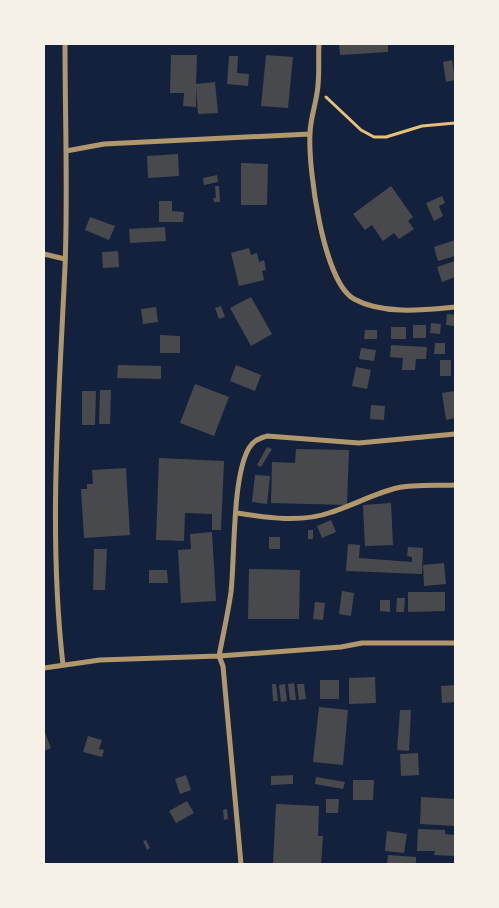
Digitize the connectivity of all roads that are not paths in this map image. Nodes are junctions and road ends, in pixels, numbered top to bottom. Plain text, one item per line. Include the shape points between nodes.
1 (65, 44) edge
2 (319, 44) edge
3 (310, 134) junction
4 (66, 151) junction
5 (44, 254) edge
6 (65, 259) junction
7 (455, 306) edge
8 (455, 434) edge
9 (455, 485) edge
10 (237, 513) junction
11 (455, 643) edge
12 (219, 656) junction
13 (62, 665) junction
14 (44, 668) edge
15 (241, 864) edge

1 - 4 street
2 - 3 street via 318,91
3 - 4 street via 104,144
3 - 7 street via 312,183 330,265 353,299 392,311
4 - 6 street
5 - 6 street
6 - 13 street via 56,503
8 - 10 street via 359,443 284,436 256,440 243,464
9 - 10 street via 399,487 312,517 291,519
10 - 12 street via 231,592
11 - 12 street via 362,643
12 - 13 street via 100,660
12 - 15 street via 223,666
13 - 14 street

